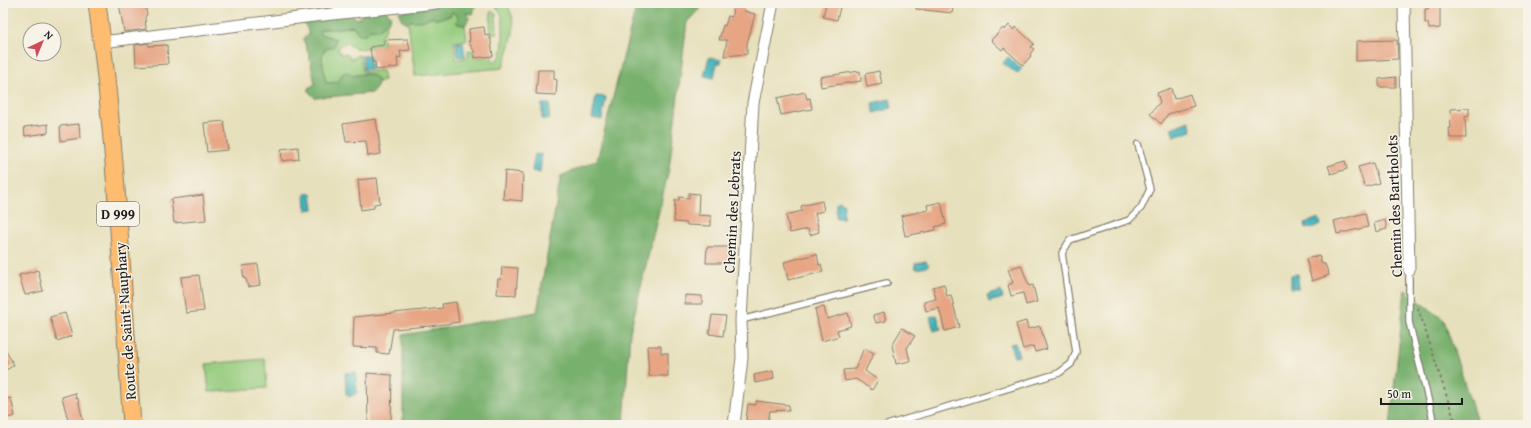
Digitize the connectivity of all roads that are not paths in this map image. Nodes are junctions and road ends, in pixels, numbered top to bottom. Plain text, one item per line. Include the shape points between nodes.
1 (97, 3) edge
2 (436, 3) edge
3 (773, 3) edge
4 (1404, 3) edge
5 (102, 42) junction
6 (1138, 144) dead end
7 (1409, 270) joint
8 (887, 284) dead end
9 (741, 320) junction
10 (132, 425) edge
11 (734, 425) edge
12 (887, 425) edge
13 (1433, 425) edge

1 - 5 main road, Route de Saint-Nauphary / D 999
2 - 5 street
3 - 9 street, Chemin des Lebrats via 753,103
4 - 7 street, Chemin des Bartholots
5 - 10 main road, Route de Saint-Nauphary / D 999 via 113,144
6 - 12 lane via 1150,189 1141,208 1129,220 1070,240 1062,253 1076,352 1071,364 1059,373
7 - 13 lane via 1409,322
8 - 9 lane
9 - 11 street, Chemin des Lebrats via 742,358

